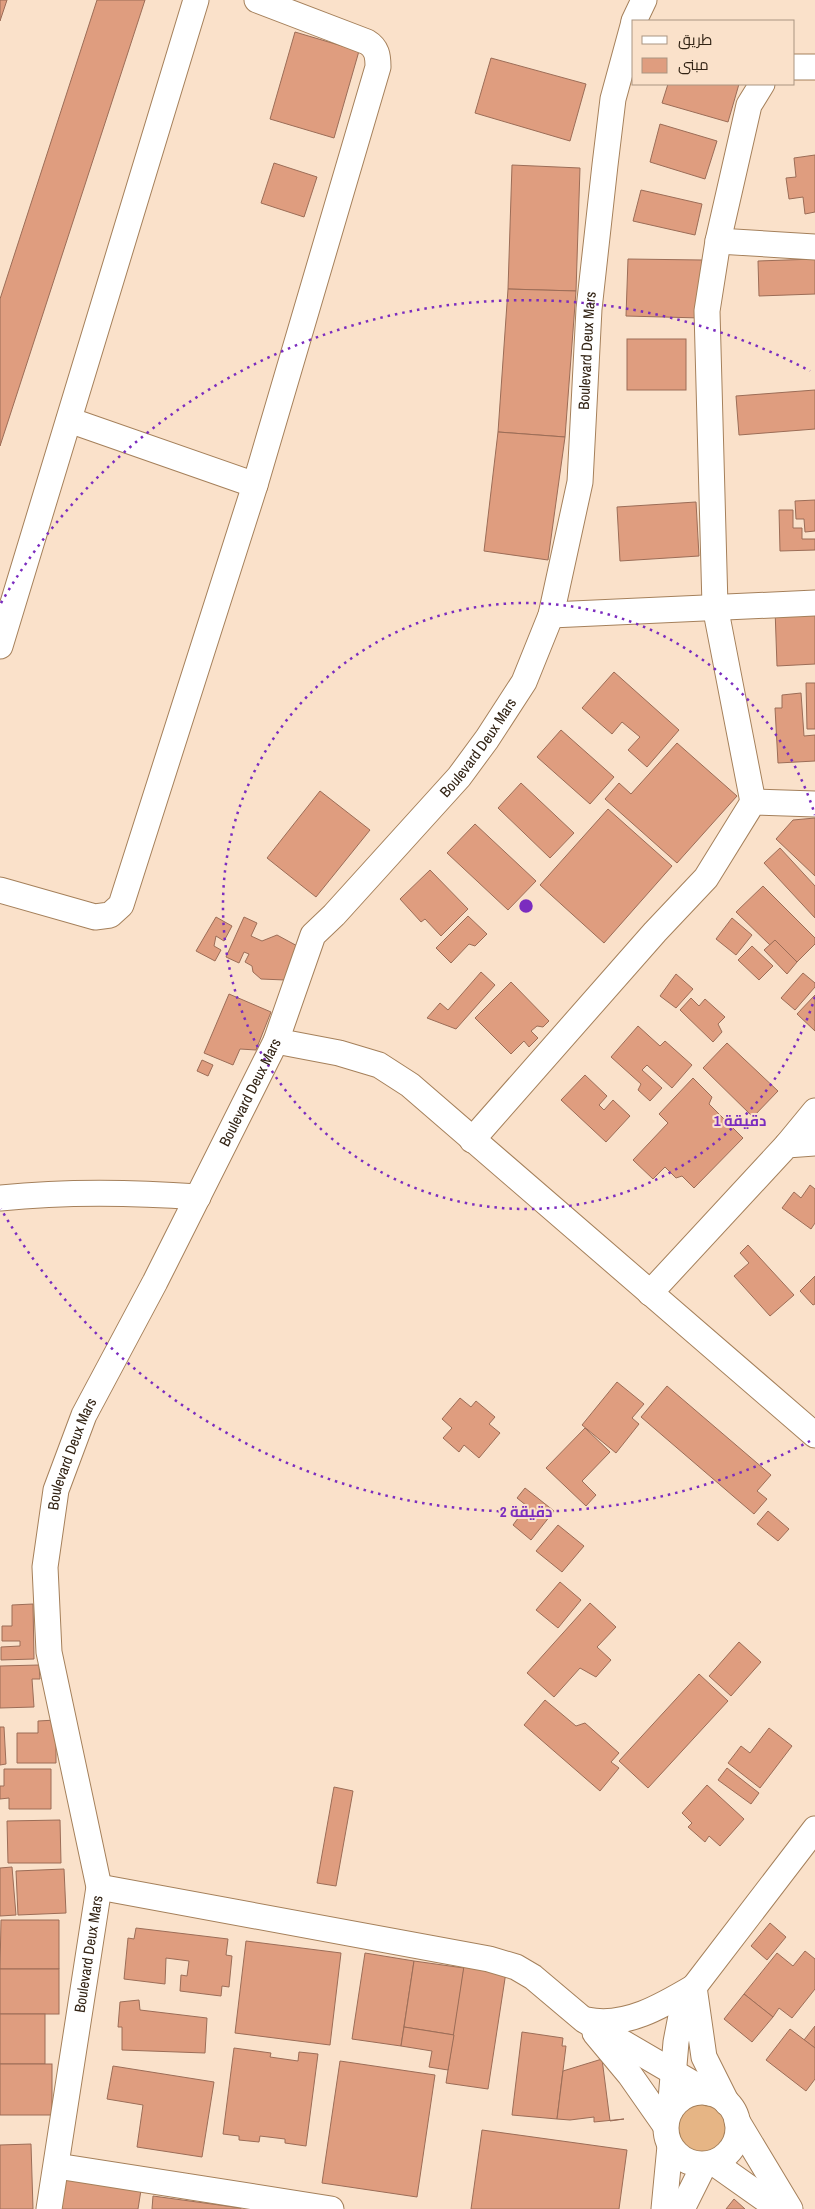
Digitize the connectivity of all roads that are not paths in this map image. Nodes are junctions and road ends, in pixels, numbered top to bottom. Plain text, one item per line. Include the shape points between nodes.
1 (196, 0) edge
2 (257, 0) edge
3 (644, 0) edge
4 (635, 20) edge
5 (632, 29) edge
6 (795, 67) edge
7 (815, 67) edge
8 (761, 85) edge
9 (718, 240) junction
10 (815, 247) edge
11 (69, 420) junction
12 (255, 485) junction
13 (815, 603) edge
14 (715, 606) junction
15 (551, 615) junction
16 (1, 638) edge
17 (753, 802) junction
18 (815, 804) edge
19 (0, 890) edge
20 (276, 1041) junction
21 (815, 1111) edge
22 (472, 1140) junction
23 (815, 1143) edge
24 (787, 1145) junction
25 (198, 1197) junction
26 (0, 1198) edge
27 (650, 1293) junction
28 (815, 1435) edge
29 (815, 1830) edge
30 (98, 1887) junction
31 (694, 1987) junction
32 (584, 2020) junction
33 (673, 2072) junction
34 (725, 2105) junction
35 (668, 2127) junction
36 (709, 2164) junction
37 (57, 2166) junction
38 (49, 2209) edge
39 (331, 2209) edge
40 (664, 2209) edge
41 (682, 2209) edge
42 (779, 2209) edge
43 (790, 2209) edge

1 - 11 street
2 - 12 street via 367,42 378,54 378,68
3 - 4 street, Boulevard Deux Mars
5 - 15 street, Boulevard Deux Mars via 613,98 588,309 580,482
6 - 7 street
8 - 9 street via 749,105
9 - 10 street
9 - 14 street via 707,311
11 - 12 street
11 - 16 street
12 - 19 street via 121,905 110,915 95,917
13 - 14 street
14 - 15 street
14 - 17 street
15 - 20 street, Boulevard Deux Mars via 524,682 459,777 313,935
17 - 18 street
17 - 22 street via 706,878
20 - 22 street via 339,1053 379,1065 410,1085
20 - 25 street, Boulevard Deux Mars
21 - 24 street
22 - 27 street
23 - 24 street
24 - 27 street
25 - 26 street via 52,1192
25 - 30 street, Boulevard Deux Mars via 84,1416 56,1490 45,1567 50,1652
27 - 28 street
29 - 31 street
30 - 32 street via 489,1959 516,1967 533,1977
30 - 37 street, Boulevard Deux Mars
31 - 32 street via 658,2008 634,2016 612,2022
31 - 33 street via 681,2016
31 - 34 street via 704,2057
32 - 33 street
32 - 35 street
33 - 34 street
33 - 35 street
34 - 35 street via 699,2092 682,2097
34 - 36 street via 736,2142 731,2151
34 - 43 street
35 - 36 street via 684,2160
35 - 40 street
36 - 41 street
36 - 42 street
37 - 38 street, Boulevard Deux Mars
37 - 39 street

